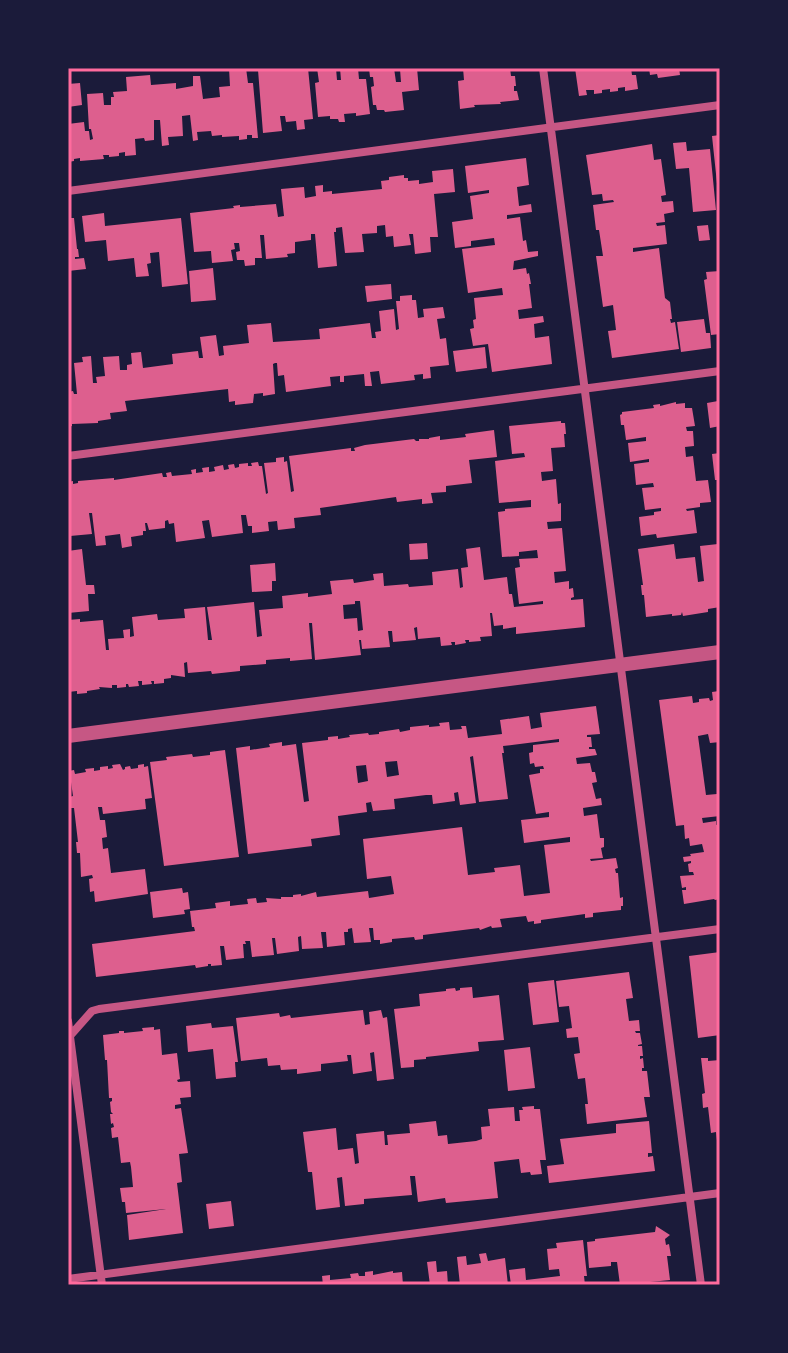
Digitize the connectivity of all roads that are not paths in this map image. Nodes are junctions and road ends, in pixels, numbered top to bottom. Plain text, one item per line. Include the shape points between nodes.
1 (543, 68) edge
2 (720, 105) edge
3 (551, 127) junction
4 (68, 191) edge
5 (720, 371) edge
6 (585, 389) junction
7 (68, 456) edge
8 (720, 652) edge
9 (621, 665) junction
10 (68, 736) edge
11 (720, 929) edge
12 (656, 937) junction
13 (68, 1021) edge
14 (69, 1037) edge
15 (720, 1193) edge
16 (690, 1197) junction
17 (68, 1279) edge
18 (102, 1280) edge
19 (701, 1285) edge

1 - 3 street
2 - 3 street
3 - 4 street
3 - 6 street
5 - 6 street
6 - 7 street
6 - 9 street
8 - 9 street
9 - 10 street
9 - 12 street
11 - 12 street
12 - 14 street via 99,1009
12 - 16 street
13 - 14 street
14 - 18 street
15 - 16 street
16 - 18 street
16 - 19 street
17 - 18 street

